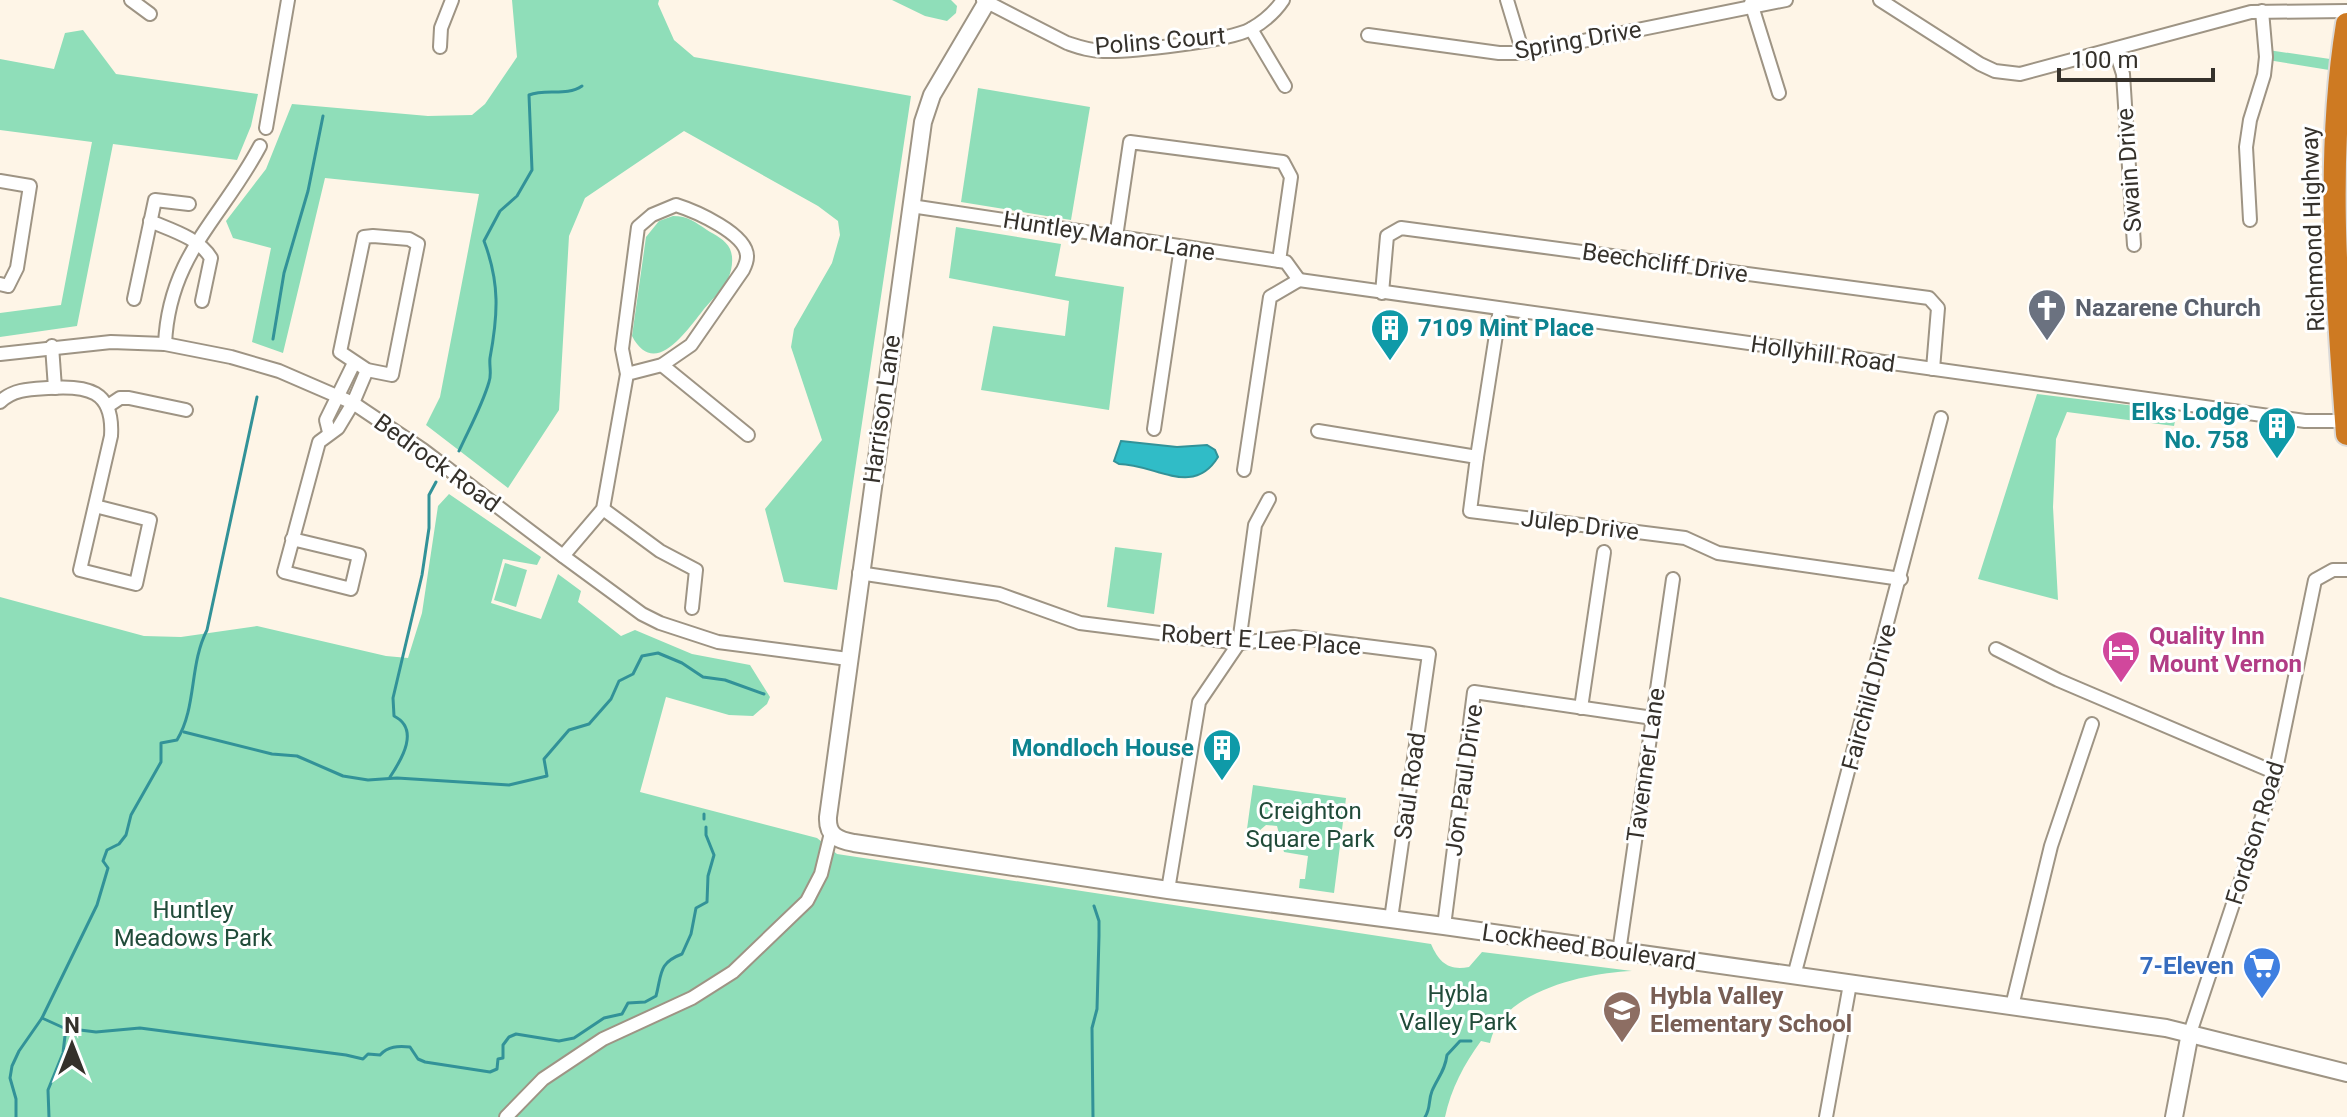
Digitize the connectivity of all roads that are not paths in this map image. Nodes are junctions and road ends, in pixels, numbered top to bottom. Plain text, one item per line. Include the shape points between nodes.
1 (131, 0) edge
2 (288, 0) edge
3 (452, 0) edge
4 (986, 0) edge
5 (1283, 0) edge
6 (1507, 0) edge
7 (1786, 0) edge
8 (1880, 0) edge
9 (1751, 4) edge
10 (2262, 11) junction
11 (2347, 11) edge
12 (150, 14) dead end
13 (2347, 24) edge
14 (1251, 29) junction
15 (1368, 35) dead end
16 (440, 47) dead end
17 (2115, 49) junction
18 (1523, 53) junction
19 (1285, 86) dead end
20 (1779, 93) dead end
21 (266, 128) dead end
22 (260, 146) dead end
23 (0, 181) edge
24 (189, 204) dead end
25 (911, 206) junction
26 (2250, 220) dead end
27 (150, 221) junction
28 (1116, 237) junction
29 (195, 242) junction
30 (2134, 245) dead end
31 (1181, 247) junction
32 (1279, 261) junction
33 (1299, 280) junction
34 (0, 284) edge
35 (1382, 293) junction
36 (134, 299) dead end
37 (202, 301) dead end
38 (1500, 309) junction
39 (165, 344) junction
40 (52, 346) junction
41 (0, 354) edge
42 (354, 363) junction
43 (662, 365) junction
44 (1933, 369) junction
45 (367, 370) junction
46 (627, 374) junction
47 (55, 388) junction
48 (338, 395) junction
49 (0, 402) edge
50 (353, 403) junction
51 (108, 406) junction
52 (186, 410) dead end
53 (1941, 418) dead end
54 (2347, 421) edge
55 (1154, 429) dead end
56 (1318, 431) dead end
57 (329, 432) junction
58 (2347, 434) edge
59 (748, 435) dead end
60 (1477, 457) junction
61 (1244, 470) dead end
62 (1269, 499) dead end
63 (95, 506) junction
64 (603, 509) junction
65 (292, 539) junction
66 (1604, 552) dead end
67 (563, 556) junction
68 (2347, 570) edge
69 (859, 573) junction
70 (1673, 579) dead end
71 (1901, 579) junction
72 (692, 608) dead end
73 (1239, 643) junction
74 (1996, 649) dead end
75 (1429, 654) joint
76 (848, 659) junction
77 (1581, 708) junction
78 (1653, 718) junction
79 (2092, 724) dead end
80 (2276, 773) junction
81 (831, 833) junction
82 (1168, 890) junction
83 (1391, 919) junction
84 (1444, 926) junction
85 (1619, 952) junction
86 (1794, 976) junction
87 (1850, 984) junction
88 (2012, 1006) junction
89 (2190, 1033) junction
90 (2347, 1073) edge
91 (506, 1117) edge
92 (1826, 1117) edge
93 (2174, 1117) edge

1 - 12 street
2 - 21 street
3 - 16 street
4 - 14 street, Polins Court via 1067,43 1104,51 1229,37
4 - 25 street, Harrison Lane via 926,108
5 - 14 street, Polins Court
6 - 18 street
7 - 9 street, Spring Drive
8 - 17 street via 1980,64 2008,74 2033,73
9 - 18 street, Spring Drive
9 - 20 street
10 - 11 street
10 - 17 street
10 - 26 street via 2264,75 2246,147
13 - 54 highway, Richmond Highway via 2333,156
14 - 19 street
15 - 18 street, Spring Drive
17 - 30 street, Swain Drive via 2123,74
22 - 29 street via 242,180
23 - 34 street via 30,186 17,268 8,286
24 - 27 street via 155,200
25 - 28 street, Huntley Manor Lane
25 - 69 street, Harrison Lane
27 - 29 street
27 - 36 street
28 - 31 street, Huntley Manor Lane
28 - 32 street via 1130,142 1283,162 1291,177
29 - 37 street via 211,258
29 - 39 street via 172,295
31 - 32 street, Huntley Manor Lane
31 - 55 street
32 - 33 street via 1286,262
33 - 35 street, Hollyhill Road
33 - 61 street via 1270,297
35 - 38 street, Hollyhill Road
35 - 44 street, Beechcliff Drive via 1387,236 1401,228 1929,298 1938,308
38 - 44 street, Hollyhill Road
38 - 60 street
39 - 40 street, Bedrock Road
39 - 48 street, Bedrock Road via 256,364
40 - 41 street, Bedrock Road
40 - 47 street
42 - 45 street
42 - 45 street via 340,352 364,237 409,239 418,250 392,375
42 - 48 street
43 - 46 street
43 - 46 street via 691,345 747,257 738,237 676,205 638,227 622,349
43 - 59 street
44 - 54 street, Hollyhill Road via 2305,421
45 - 50 street
46 - 64 street
47 - 49 street via 27,389
47 - 51 street via 89,390
48 - 50 street, Bedrock Road
48 - 57 street via 326,420
50 - 57 street via 338,428
50 - 67 street, Bedrock Road
51 - 52 street via 129,398
51 - 63 street via 111,436
53 - 71 street, Fairchild Drive
54 - 58 highway, Richmond Highway
56 - 60 street
57 - 65 street via 319,442
60 - 71 street, Julep Drive via 1470,511 1685,538 1718,553
62 - 73 street via 1255,525
63 - 63 street via 80,570 136,584 150,520
64 - 67 street
64 - 72 street via 696,570
65 - 65 street via 284,572 351,589 359,555
66 - 77 street
67 - 76 street, Bedrock Road via 642,614 689,635
68 - 80 street, Fordson Road via 2333,570 2315,580
69 - 73 street, Robert E Lee Place via 999,594 1080,623
69 - 76 street, Harrison Lane
70 - 78 street, Tavenner Lane
71 - 86 street, Fairchild Drive
73 - 75 street, Robert E Lee Place via 1294,637
73 - 82 street via 1199,702
74 - 80 street
75 - 83 street, Saul Road
76 - 81 street, Harrison Lane via 828,817
77 - 78 street, Jon Paul Drive
77 - 84 street, Jon Paul Drive via 1474,692
78 - 85 street, Tavenner Lane
79 - 88 street via 2051,846
80 - 89 street, Fordson Road
81 - 82 street, Lockheed Boulevard via 854,843
81 - 91 street via 813,892 733,972 692,998 603,1039 543,1079
82 - 83 street, Lockheed Boulevard
83 - 84 street, Lockheed Boulevard
84 - 85 street, Lockheed Boulevard
85 - 86 street, Lockheed Boulevard
86 - 87 street, Lockheed Boulevard
87 - 88 street, Lockheed Boulevard
87 - 92 street
88 - 89 street, Lockheed Boulevard
89 - 90 street, Lockheed Boulevard
89 - 93 street, Fordson Road

